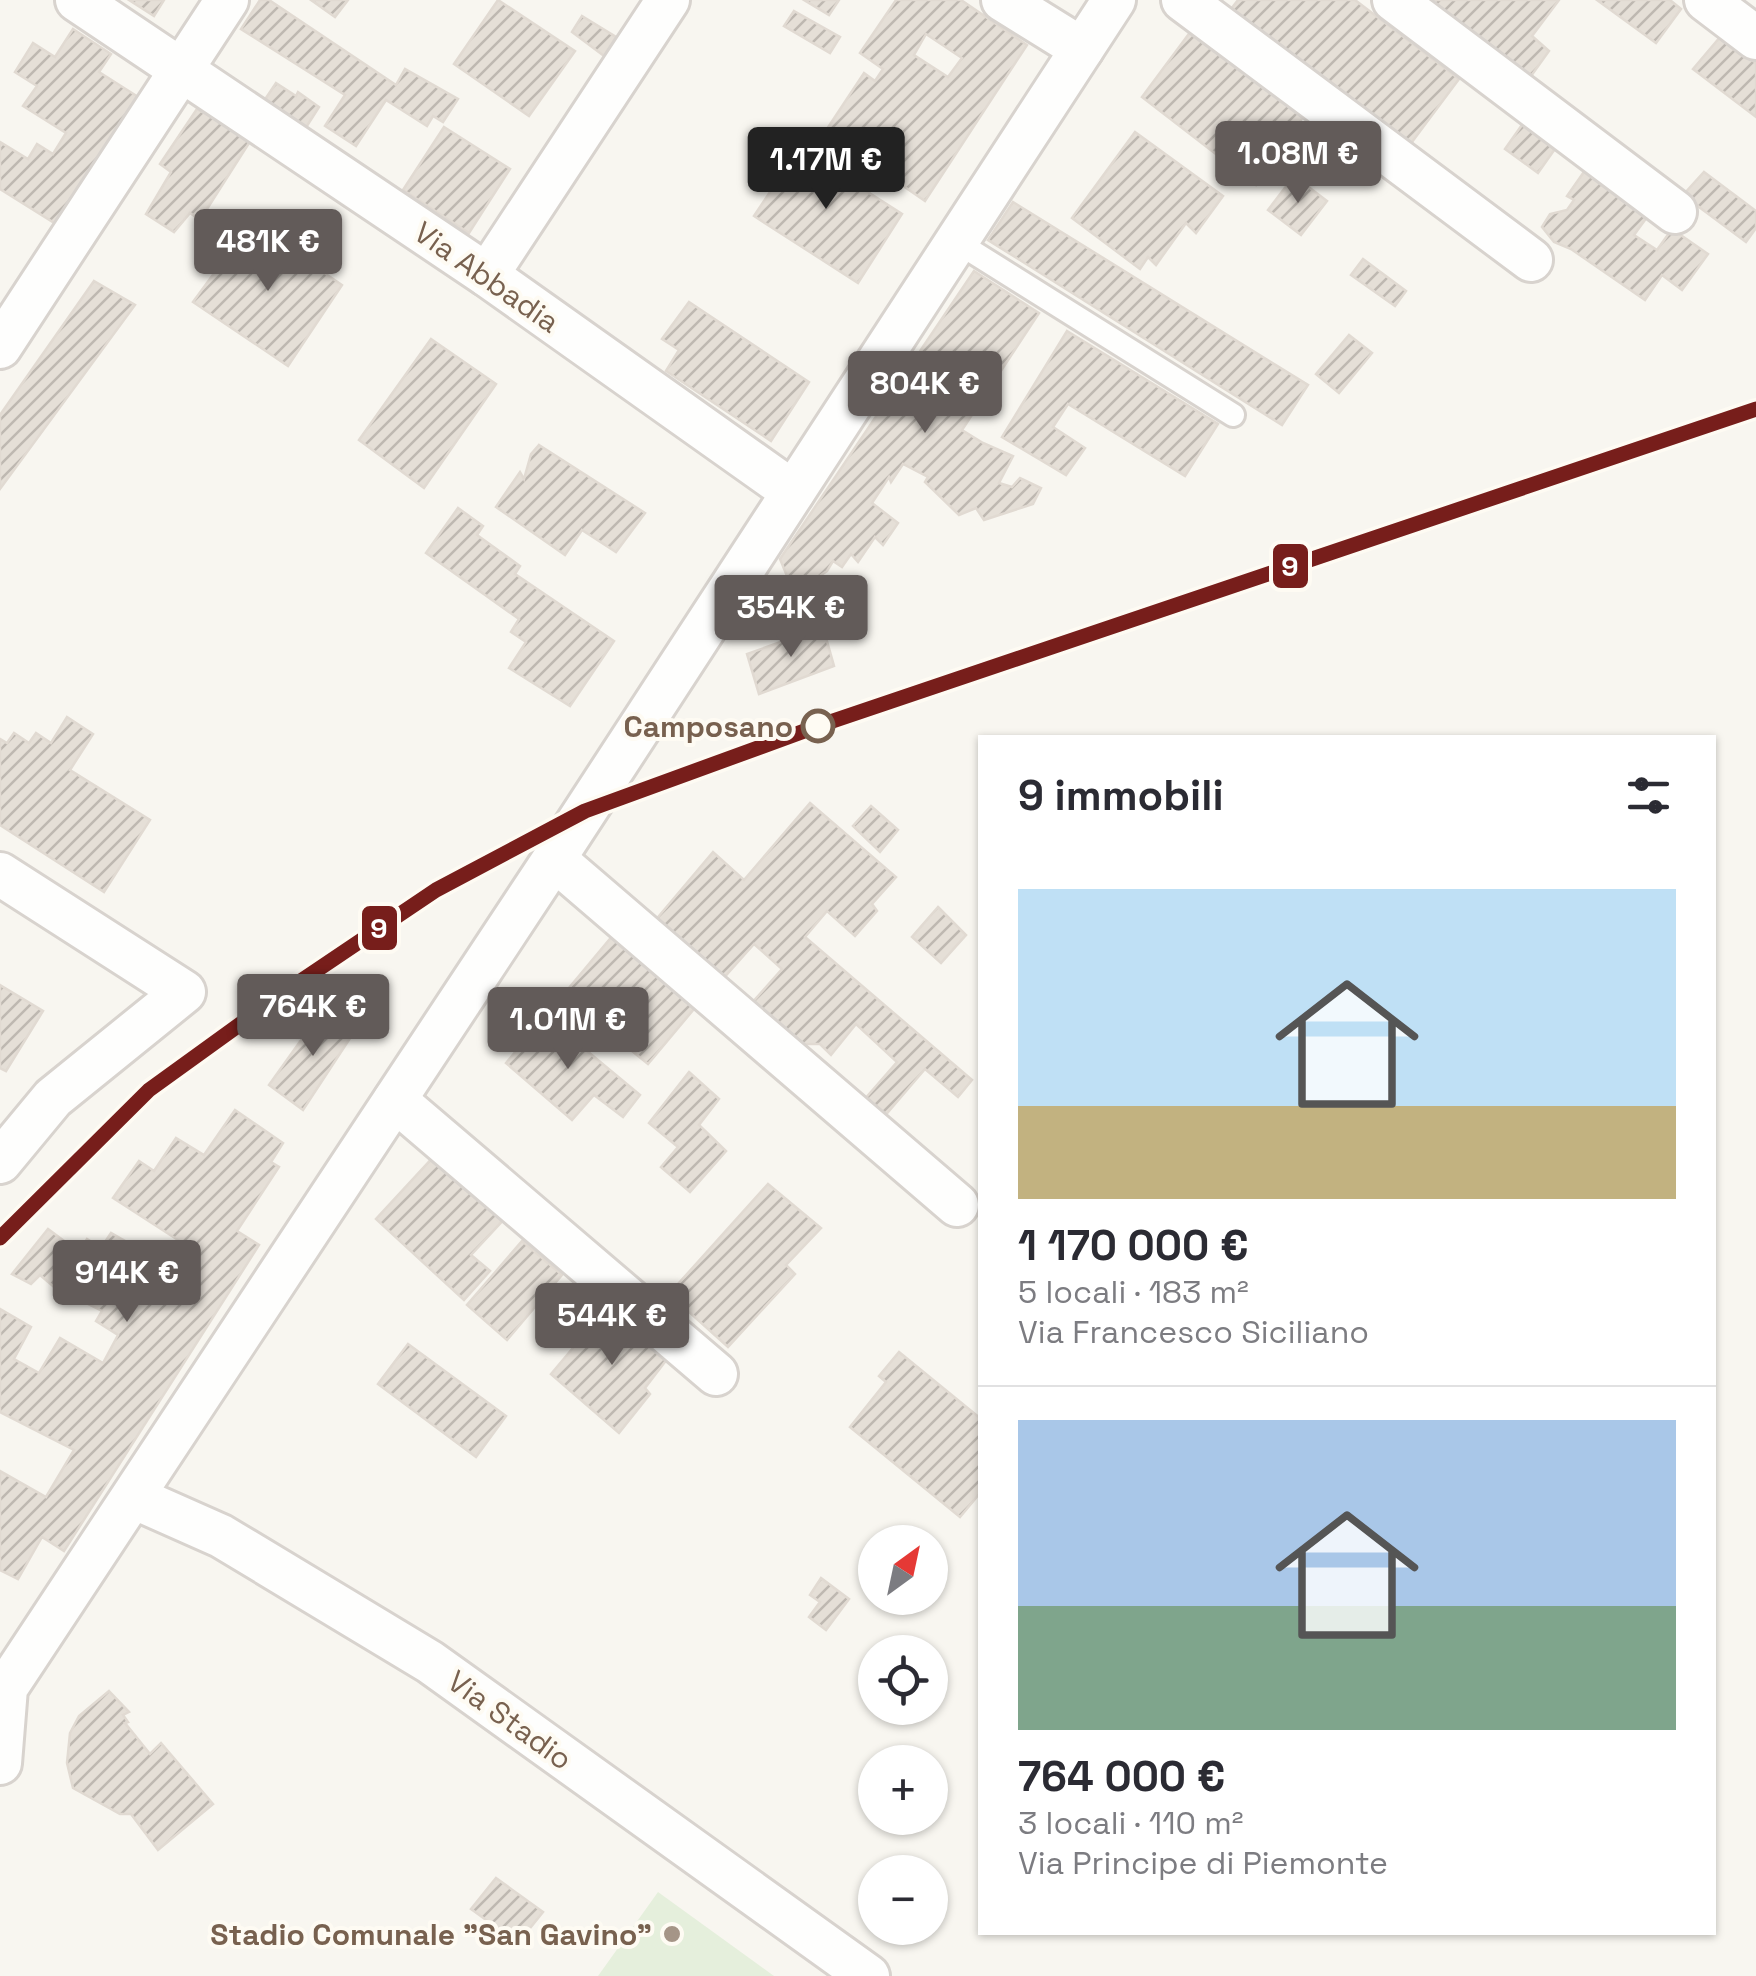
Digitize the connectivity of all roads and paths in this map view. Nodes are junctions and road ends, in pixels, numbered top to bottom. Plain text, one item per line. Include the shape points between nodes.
1 (77, 0) edge
2 (227, 0) edge
3 (668, 0) edge
4 (1003, 0) edge
5 (1114, 0) edge
6 (1183, 0) edge
7 (1394, 0) edge
8 (1706, 0) edge
9 (1756, 38) edge
10 (1082, 49) junction
11 (181, 70) junction
12 (1675, 212) dead end
13 (957, 242) junction
14 (1531, 260) dead end
15 (486, 275) junction
16 (0, 346) edge
17 (1234, 415) dead end
18 (793, 492) junction
19 (554, 859) junction
20 (0, 874) edge
21 (395, 1100) junction
22 (0, 1162) edge
23 (957, 1205) dead end
24 (716, 1374) dead end
25 (133, 1496) junction
26 (0, 1763) edge
27 (868, 1976) edge

1 - 11 street, Via Abbadia
2 - 11 street
3 - 15 street
4 - 10 street
5 - 10 street
6 - 14 street
7 - 12 street
8 - 9 street
10 - 13 street
11 - 15 street, Via Abbadia
11 - 16 street
13 - 17 lane
13 - 18 street
15 - 18 street, Via Abbadia
18 - 19 street
19 - 21 street
19 - 23 street
20 - 22 street via 184,992 53,1098
21 - 24 street
21 - 25 street
25 - 26 street via 6,1688
25 - 27 street, Via Stadio via 221,1536 430,1662

